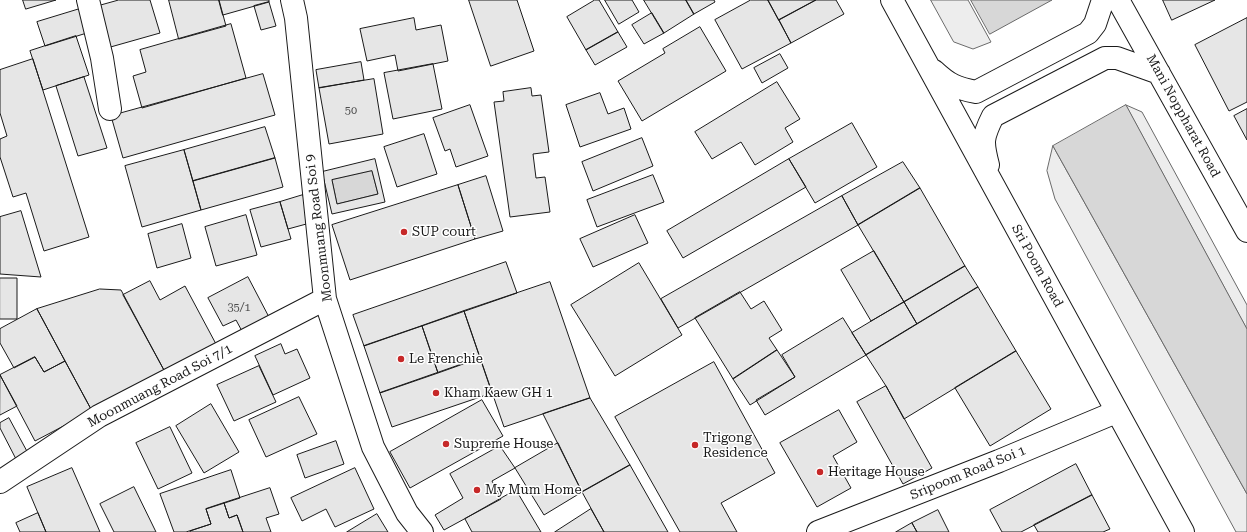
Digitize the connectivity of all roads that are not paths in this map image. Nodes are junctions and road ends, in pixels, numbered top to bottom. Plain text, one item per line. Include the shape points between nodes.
1 (88, 0) edge
2 (292, 0) edge
3 (892, 0) edge
4 (1103, 0) edge
5 (1118, 0) edge
6 (927, 64) junction
7 (1159, 73) junction
8 (110, 109) dead end
9 (992, 184) junction
10 (1247, 231) edge
11 (325, 299) junction
12 (1116, 412) junction
13 (0, 482) edge
14 (422, 532) edge
15 (818, 532) edge
16 (1183, 532) edge

1 - 8 street via 102,58
2 - 11 street, Moonmuang Road Soi 9 via 296,18
3 - 6 street, Sri Poom Road
4 - 6 street via 1095,24 1088,33 976,92 959,89 945,82
5 - 7 street, Mani Noppharat Road
6 - 9 street, Sri Poom Road
7 - 9 street via 1117,58 1105,58 993,116 985,132 983,147
7 - 10 street, Mani Noppharat Road
9 - 12 street, Sri Poom Road
11 - 13 street, Moonmuang Road Soi 7/1 via 99,416
11 - 14 street, Moonmuang Road Soi 9 via 374,447 407,513
12 - 15 street, Sripoom Road Soi 1
12 - 16 street, Sri Poom Road

